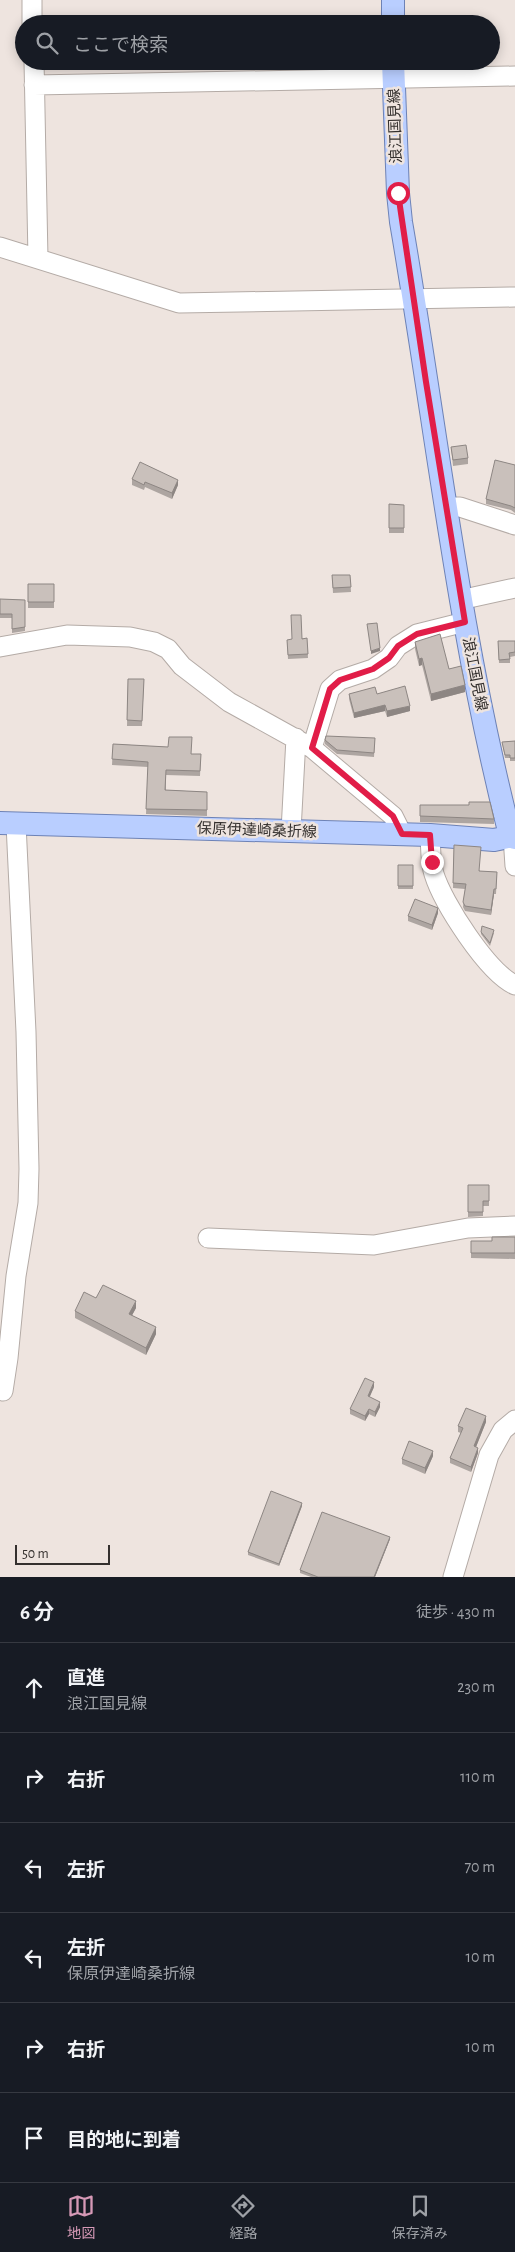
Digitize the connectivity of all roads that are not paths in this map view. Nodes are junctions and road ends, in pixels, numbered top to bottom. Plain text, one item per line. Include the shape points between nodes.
1 (32, 0) edge
2 (393, 0) edge
3 (32, 15) edge
4 (393, 15) edge
5 (34, 70) edge
6 (393, 70) edge
7 (515, 76) edge
8 (34, 85) junction
9 (0, 247) edge
10 (38, 258) junction
11 (515, 296) edge
12 (414, 298) junction
13 (447, 507) junction
14 (515, 525) edge
15 (515, 588) edge
16 (460, 600) junction
17 (465, 622) junction
18 (0, 646) edge
19 (304, 743) junction
20 (8, 824) edge
21 (291, 831) junction
22 (402, 834) junction
23 (430, 835) junction
24 (514, 837) edge
25 (515, 866) edge
26 (515, 985) edge
27 (515, 1226) edge
28 (208, 1238) dead end
29 (3, 1391) dead end
30 (515, 1420) edge
31 (453, 1577) edge

1 - 3 street
2 - 4 main road
5 - 8 street
6 - 7 street
6 - 8 street
6 - 12 main road, 浪江国見線 via 398,193
8 - 10 street
9 - 10 street
10 - 12 street via 179,302
11 - 12 street
12 - 13 main road, 浪江国見線
13 - 14 street via 460,507
13 - 16 main road, 浪江国見線
15 - 16 street
16 - 17 main road, 浪江国見線
17 - 19 street via 417,634 373,669 340,680 330,689
17 - 24 main road, 浪江国見線 via 493,766 509,831
18 - 19 street via 81,634 154,642 168,649 182,666 229,702
19 - 21 street
19 - 22 street via 393,816
20 - 21 main road, 保原伊達崎桑折線
20 - 29 street via 26,1032 29,1169 28,1202
21 - 22 main road, 保原伊達崎桑折線
22 - 23 main road, 保原伊達崎桑折線
23 - 24 main road, 保原伊達崎桑折線 via 494,840
23 - 26 street via 432,862 439,887 485,959
24 - 25 street
27 - 28 street via 468,1228 374,1245
30 - 31 street via 503,1430 489,1455

